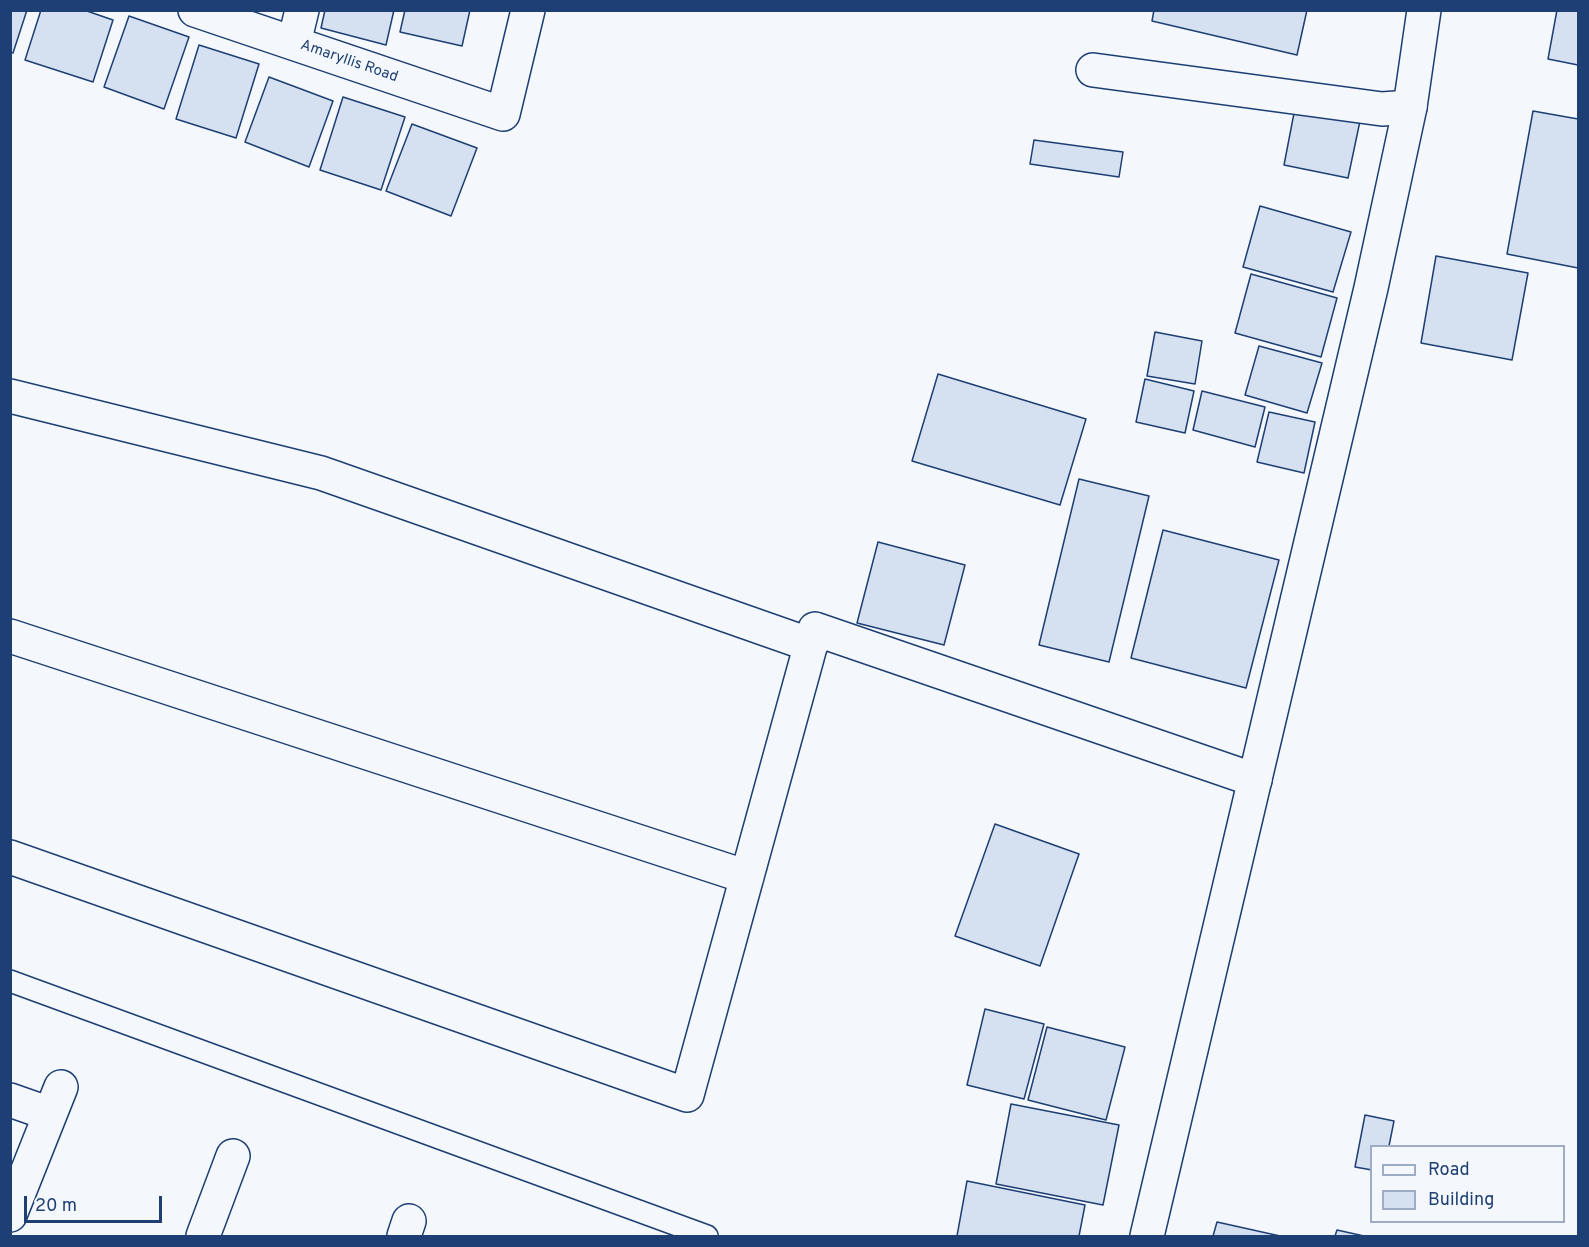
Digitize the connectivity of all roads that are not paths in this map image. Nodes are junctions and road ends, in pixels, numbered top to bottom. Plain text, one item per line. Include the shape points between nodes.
1 (195, 10) edge
2 (302, 10) edge
3 (528, 10) edge
4 (1424, 10) edge
5 (294, 43) junction
6 (1093, 70) dead end
7 (1410, 107) junction
8 (10, 396) edge
9 (10, 636) edge
10 (811, 645) junction
11 (1255, 780) junction
12 (10, 857) edge
13 (747, 877) junction
14 (10, 981) edge
15 (10, 1100) edge
16 (233, 1156) dead end
17 (10, 1215) edge
18 (203, 1236) edge
19 (707, 1236) edge
20 (1147, 1236) edge

1 - 5 street, Amaryllis Road
2 - 5 street
3 - 5 street, Amaryllis Road via 503,114
4 - 7 street
6 - 7 street via 1382,109
7 - 11 street
8 - 10 street via 321,473
9 - 13 street
10 - 11 street via 815,629
10 - 13 street
11 - 20 street
12 - 13 street via 687,1095
14 - 19 lane
15 - 17 street via 55,1101
16 - 18 street

